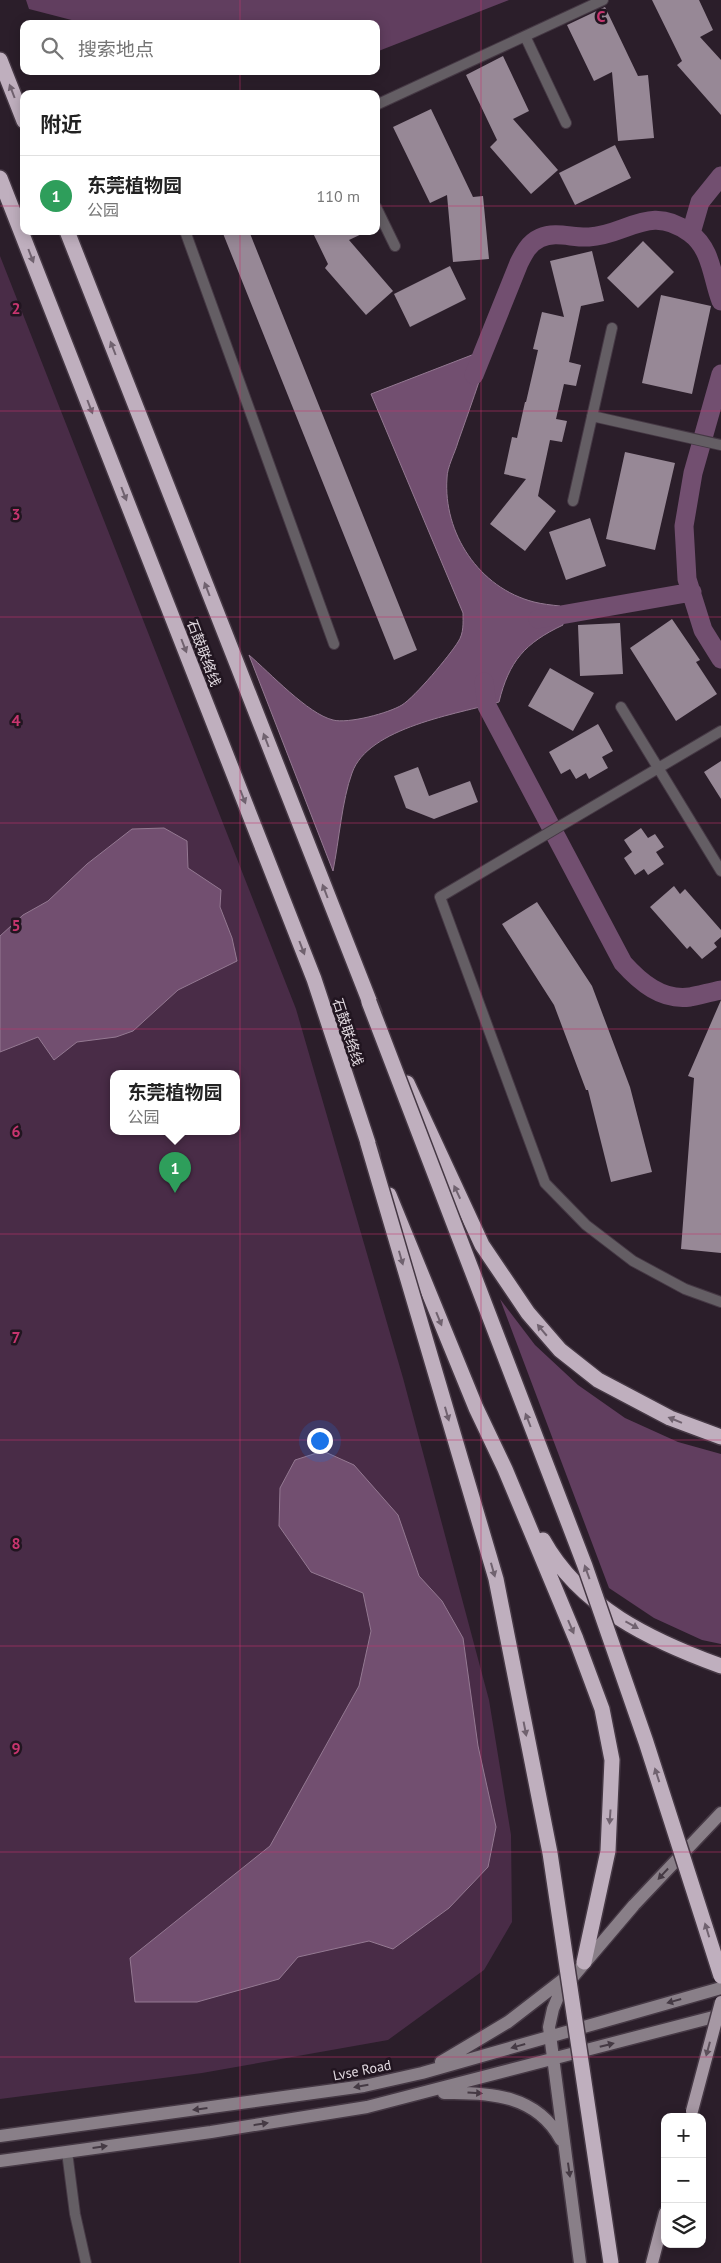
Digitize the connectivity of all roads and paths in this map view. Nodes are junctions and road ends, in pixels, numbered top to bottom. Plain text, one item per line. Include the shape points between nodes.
1 (603, 0) edge
2 (525, 36) junction
3 (0, 60) edge
4 (380, 103) edge
5 (20, 111) edge
6 (566, 124) dead end
7 (0, 178) edge
8 (380, 215) edge
9 (20, 229) edge
10 (23, 235) edge
11 (69, 235) edge
12 (187, 235) edge
13 (395, 246) dead end
14 (612, 328) dead end
15 (592, 416) junction
16 (719, 444) edge
17 (574, 501) dead end
18 (334, 644) dead end
19 (621, 707) dead end
20 (721, 731) edge
21 (658, 768) junction
22 (721, 872) edge
23 (369, 1002) junction
24 (368, 1144) junction
25 (721, 1302) edge
26 (721, 1437) edge
27 (504, 1468) junction
28 (721, 1666) edge
29 (721, 1813) edge
30 (584, 1962) junction
31 (721, 1976) edge
32 (721, 1988) edge
33 (721, 2002) edge
34 (721, 2015) edge
35 (551, 2037) junction
36 (553, 2058) junction
37 (422, 2073) junction
38 (426, 2093) junction
39 (691, 2113) edge
40 (0, 2136) edge
41 (566, 2148) junction
42 (67, 2152) junction
43 (0, 2161) edge
44 (661, 2228) edge
45 (86, 2263) edge
46 (580, 2263) edge
47 (611, 2263) edge
48 (652, 2263) edge

1 - 2 lane
2 - 4 lane
2 - 6 lane
5 -> 3 highway
7 -> 9 highway, 石鼓联络线
8 - 13 lane
10 -> 24 highway, 石鼓联络线 via 314,979
23 -> 11 highway, 石鼓联络线
12 - 18 lane
14 - 15 lane
15 - 16 lane
15 - 17 lane
19 - 21 lane
20 - 21 lane
21 - 22 lane
21 - 25 lane via 440,897 545,1183 586,1225 633,1260 685,1288
26 -> 23 highway via 670,1418 598,1380 560,1350 528,1313 482,1245
31 -> 23 highway, bridge via 585,1566
24 -> 27 highway via 476,1408
24 -> 47 highway, bridge via 496,1579 550,1853
27 -> 28 highway, bridge via 551,1555 572,1581 605,1611 653,1637
27 -> 30 highway via 602,1709 612,1760 608,1851
29 -> 30 main road
30 - 35 main road via 560,1992 553,2009
30 - 37 main road via 508,2022
32 -> 35 main road, Lvse Road
33 -> 39 main road, bridge
36 -> 34 main road
35 - 36 main road
35 -> 37 main road, Lvse Road
36 - 38 main road
36 - 41 main road
37 -> 40 main road, Lvse Road via 316,2094
38 -> 41 main road via 496,2094 526,2105 553,2126
42 -> 38 main road via 333,2113
41 -> 46 main road
42 - 43 main road
42 - 45 lane via 75,2214
44 - 48 main road

